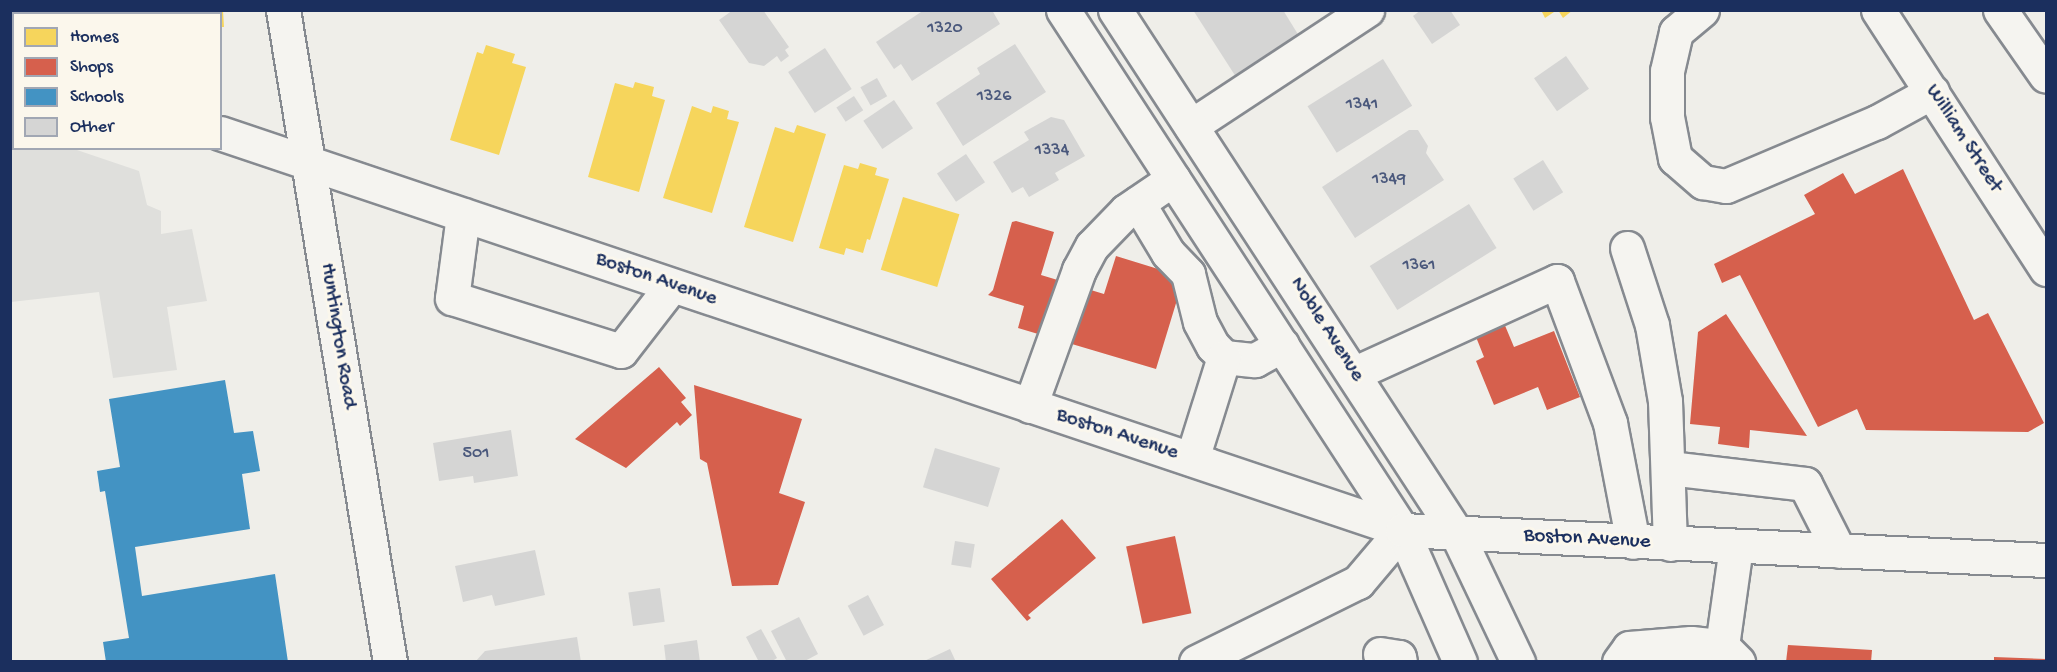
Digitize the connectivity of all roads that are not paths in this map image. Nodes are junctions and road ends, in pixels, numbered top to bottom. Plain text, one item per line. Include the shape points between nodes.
1 (283, 10) edge
2 (1063, 10) edge
3 (1114, 10) edge
4 (1366, 10) edge
5 (1702, 10) edge
6 (1878, 10) edge
7 (2000, 10) edge
8 (2046, 76) edge
9 (1932, 92) junction
10 (1191, 126) junction
11 (222, 134) edge
12 (308, 163) junction
13 (1173, 179) junction
14 (1138, 203) junction
15 (463, 215) junction
16 (1627, 248) dead end
17 (2046, 269) edge
18 (672, 285) junction
19 (1282, 345) junction
20 (1224, 357) junction
21 (1355, 373) junction
22 (1030, 406) junction
23 (1192, 459) junction
24 (1669, 468) junction
25 (1402, 530) junction
26 (1457, 534) junction
27 (1633, 542) junction
28 (1670, 544) junction
29 (1736, 546) junction
30 (1839, 552) junction
31 (2046, 560) edge
32 (1730, 654) edge
33 (390, 662) edge
34 (1196, 662) edge
35 (1460, 662) edge
36 (1518, 662) edge
37 (1619, 662) edge

1 - 12 main road, Huntington Road
2 - 13 main road
3 - 10 main road, Noble Avenue
4 - 10 main road
5 - 9 main road via 1676,32 1667,71 1666,117 1675,158 1703,182 1726,186 1877,122
6 - 9 main road, William Street
7 - 8 main road
9 - 17 main road, William Street
10 - 21 main road, Noble Avenue
11 - 12 main road, Boston Avenue
12 - 15 main road, Boston Avenue
12 - 33 main road, Huntington Road
13 - 14 main road
13 - 19 main road
14 - 20 main road via 1168,253 1188,274 1200,322
14 - 22 main road via 1092,246 1079,270
15 - 18 main road, Boston Avenue
15 - 18 main road via 452,298 621,351
16 - 24 main road via 1652,325 1665,401
18 - 22 main road, Boston Avenue
19 - 20 main road via 1255,360
19 - 25 main road
20 - 23 main road
21 - 26 main road, Noble Avenue
21 - 27 main road via 1557,281 1610,423
22 - 23 main road, Boston Avenue
23 - 25 main road, Boston Avenue
24 - 28 main road
24 - 30 main road via 1805,484
25 - 26 main road, Boston Avenue
25 - 34 main road via 1358,582
25 - 35 main road
26 - 27 main road, Boston Avenue
26 - 36 main road, Noble Avenue
27 - 28 main road, Boston Avenue
28 - 29 main road, Boston Avenue
29 - 30 main road, Boston Avenue
29 - 32 main road
30 - 31 main road, Boston Avenue
32 - 37 main road via 1691,643 1629,648

